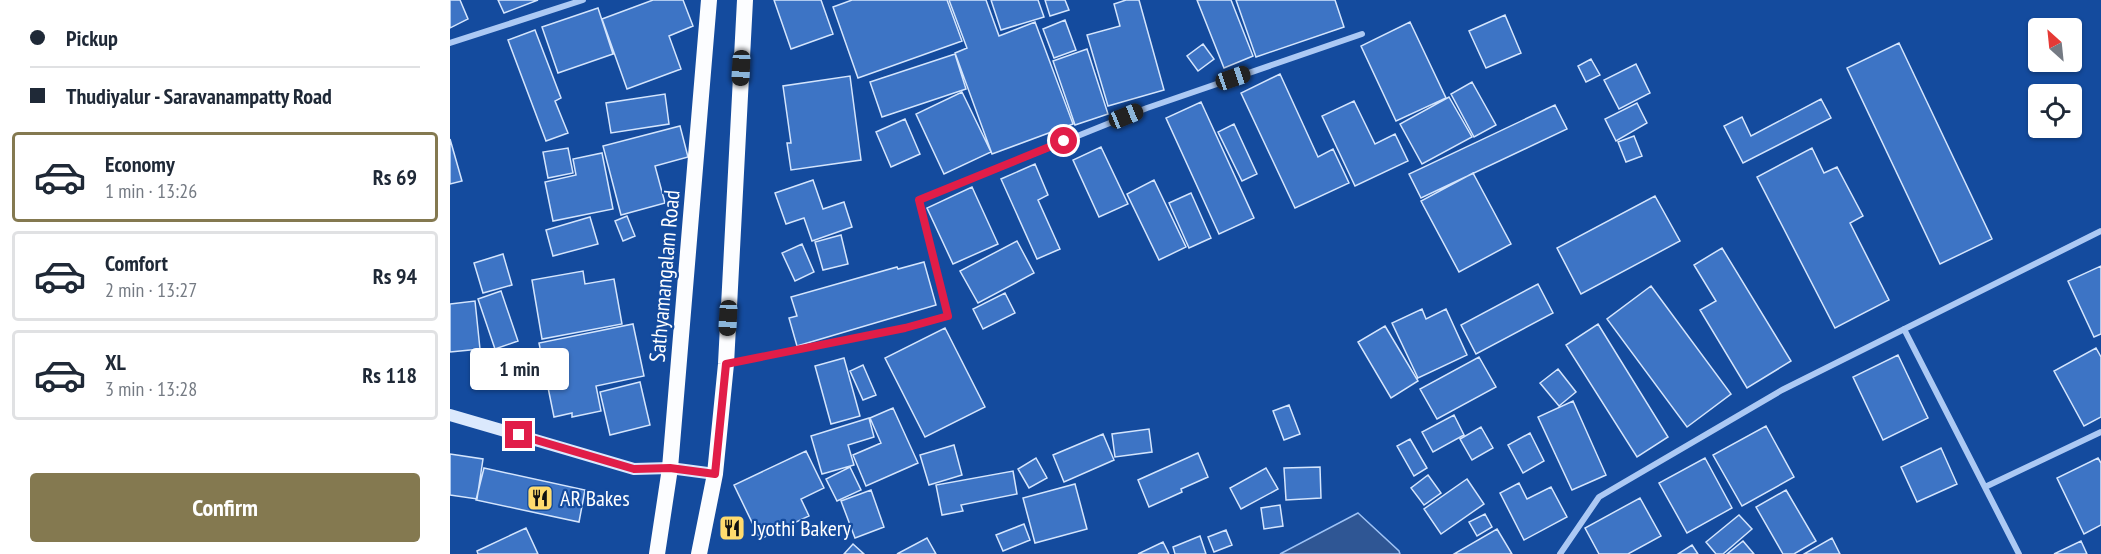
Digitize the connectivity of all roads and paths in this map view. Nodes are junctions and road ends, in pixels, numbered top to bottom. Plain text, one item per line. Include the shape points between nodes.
1 (583, 0) edge
2 (709, 0) edge
3 (745, 0) edge
4 (1362, 34) dead end
5 (450, 43) edge
6 (2101, 231) edge
7 (1904, 329) junction
8 (726, 364) junction
9 (450, 415) edge
10 (2101, 432) edge
11 (670, 468) junction
12 (715, 474) junction
13 (1985, 487) junction
14 (657, 554) edge
15 (699, 554) edge
16 (1560, 554) edge
17 (2019, 554) edge

1 - 5 street
2 - 11 highway, Sathyamangalam Road
3 - 8 highway
4 - 8 street via 1147,108 919,200 948,316
6 - 7 street
7 - 13 street
7 - 16 street via 1782,390 1599,496
8 - 12 highway
9 - 11 main road via 634,469
10 - 13 street
11 - 12 main road
11 - 14 highway, Sathyamangalam Road
12 - 15 highway
13 - 17 street

